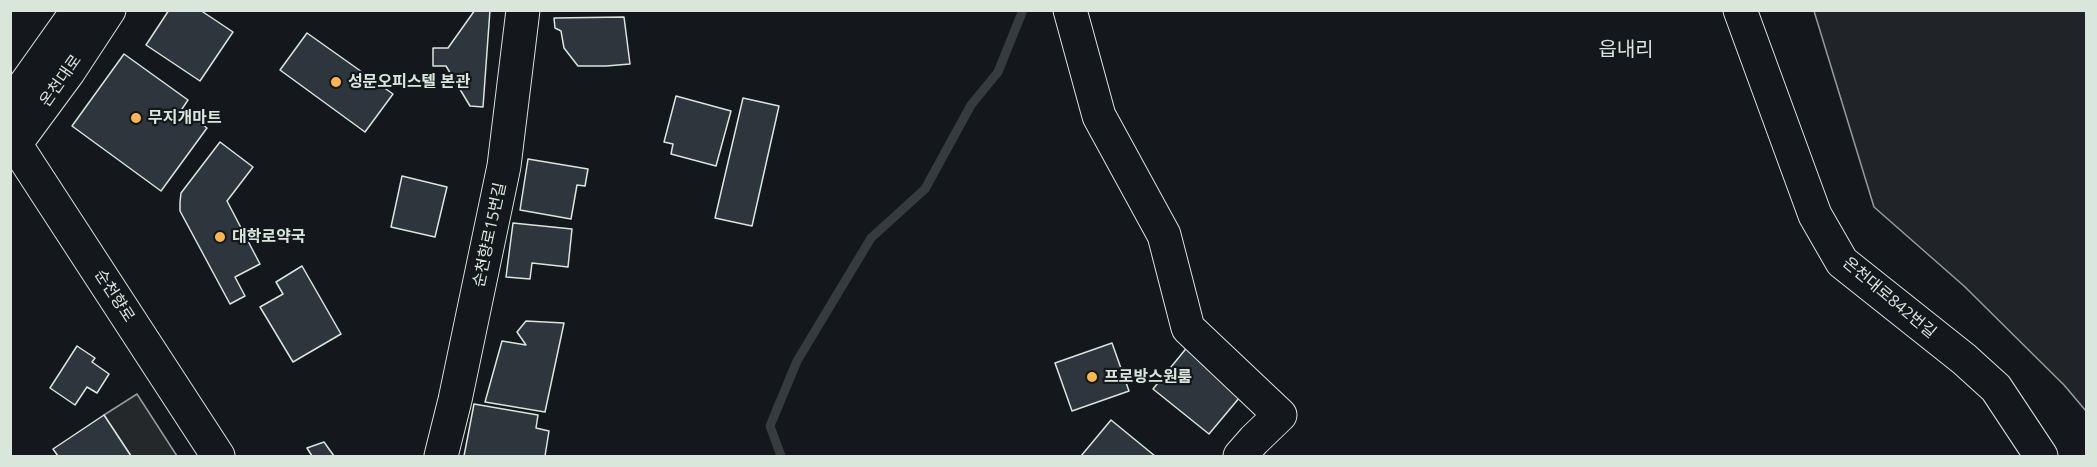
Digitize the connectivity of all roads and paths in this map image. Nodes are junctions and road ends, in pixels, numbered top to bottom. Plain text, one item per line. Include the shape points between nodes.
1 (78, 10) edge
2 (109, 10) edge
3 (523, 10) edge
4 (1070, 10) edge
5 (1740, 10) edge
6 (10, 106) edge
7 (12, 144) edge
8 (1247, 448) edge
9 (218, 456) edge
10 (441, 456) edge
11 (2041, 456) edge

1 - 6 street, 온천대로
2 - 7 street, 온천대로 via 69,71
3 - 10 street, 순천향로15번길 via 504,166
4 - 8 street via 1099,116 1164,235 1188,328 1280,415
5 - 11 street, 온천대로842번길 via 1815,215 1842,262 1996,388
7 - 9 street, 순천향로

